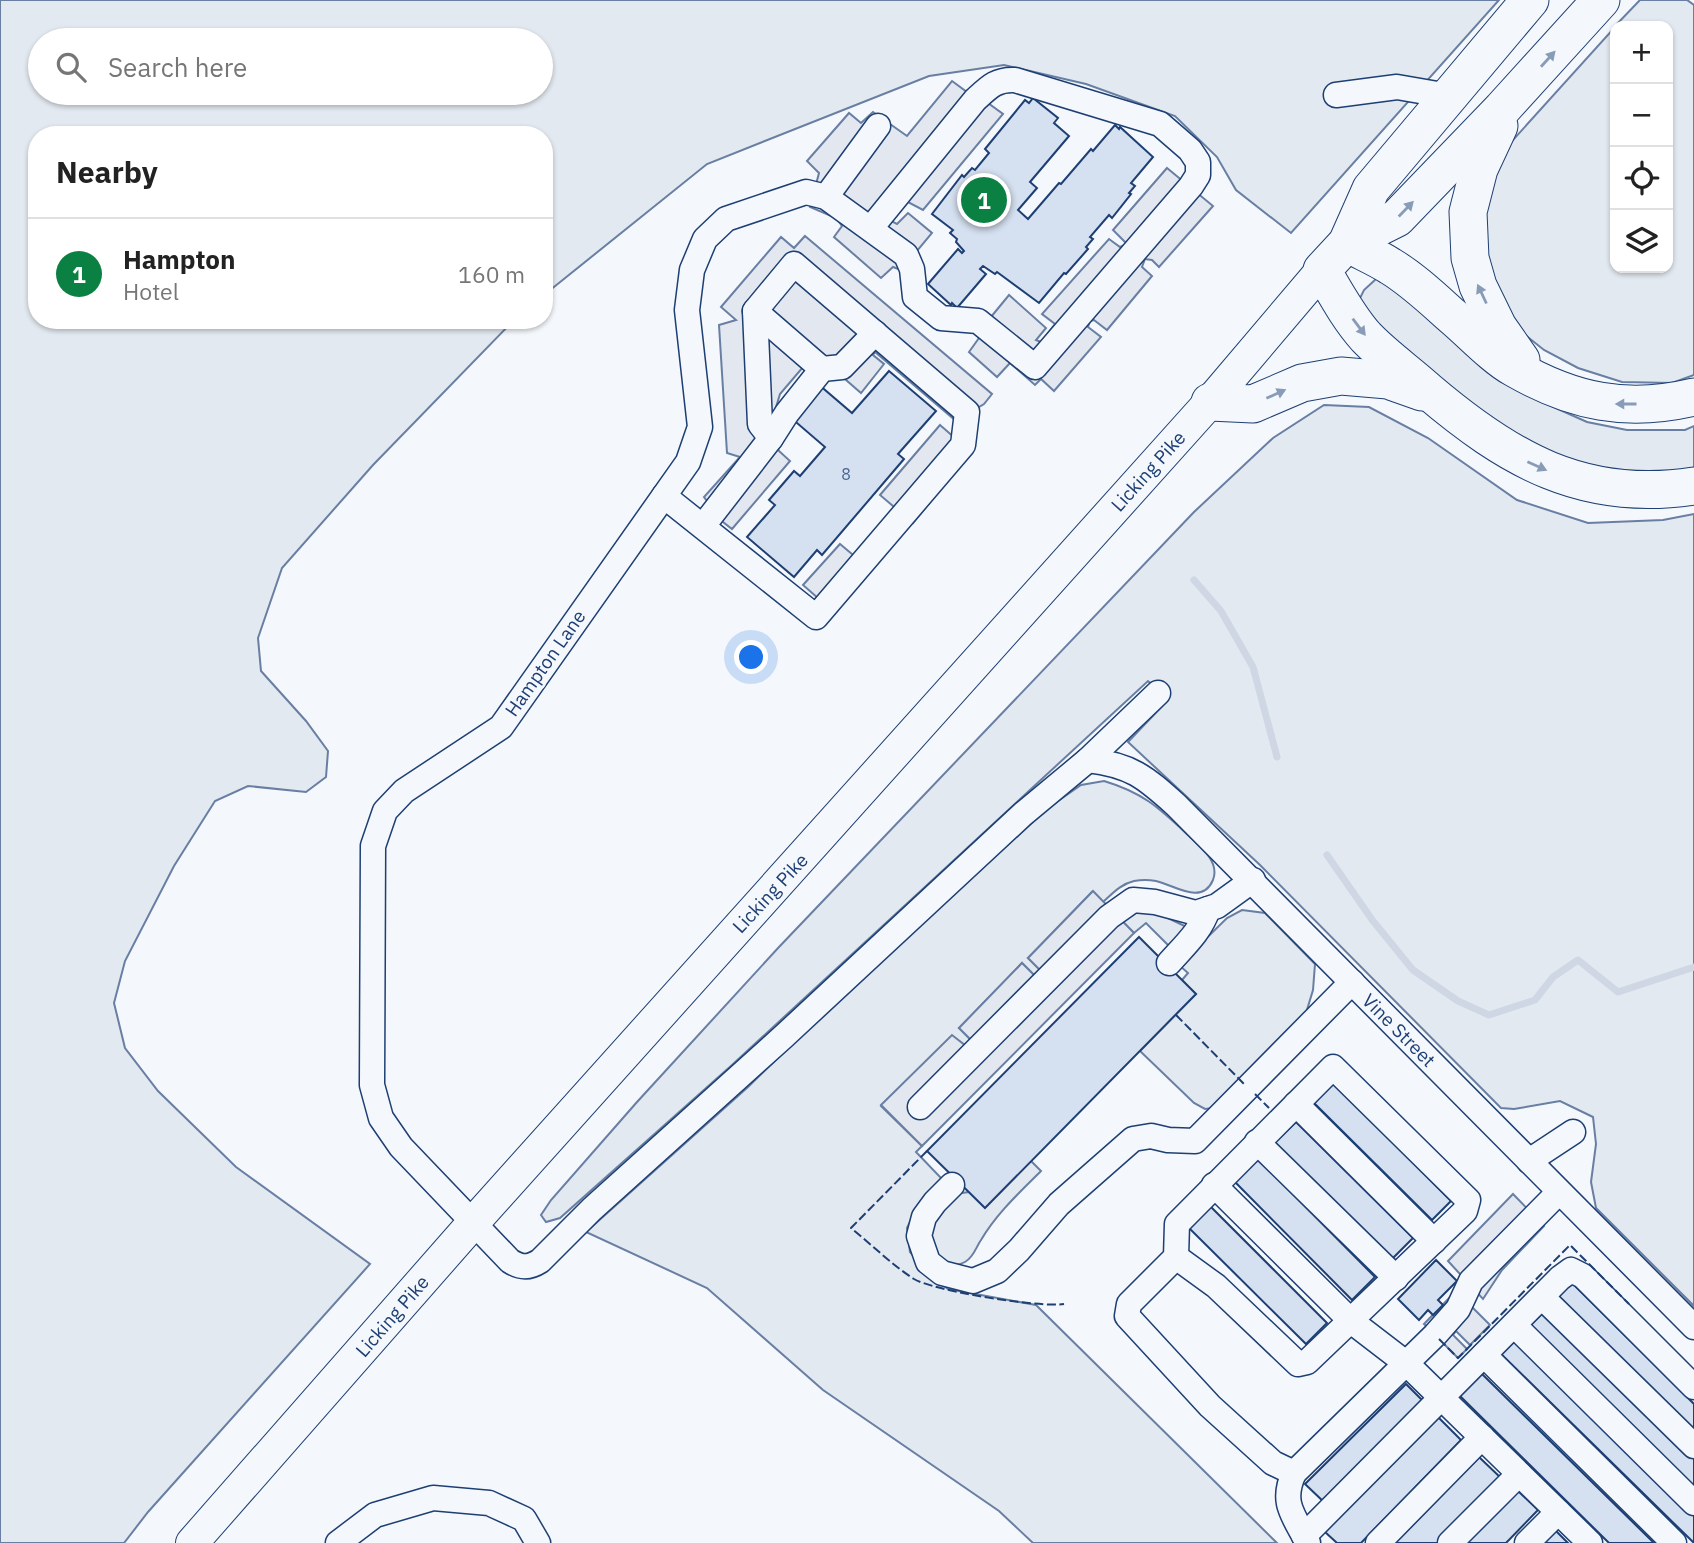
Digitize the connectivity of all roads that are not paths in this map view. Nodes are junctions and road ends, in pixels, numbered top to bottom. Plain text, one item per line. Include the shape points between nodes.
1 (1530, 0) edge
2 (1601, 0) edge
3 (1336, 96) dead end
4 (1449, 96) junction
5 (1502, 109) junction
6 (878, 126) dead end
7 (826, 197) junction
8 (871, 228) junction
9 (1347, 243) junction
10 (1322, 270) junction
11 (755, 311) junction
12 (875, 333) junction
13 (822, 369) junction
14 (1527, 374) junction
15 (1694, 397) edge
16 (1438, 399) junction
17 (1210, 402) junction
18 (771, 438) junction
19 (1694, 486) edge
20 (664, 496) junction
21 (703, 526) junction
22 (1158, 693) dead end
23 (1088, 760) junction
24 (1253, 880) junction
25 (1208, 909) junction
26 (1170, 963) dead end
27 (1352, 982) junction
28 (1296, 1104) junction
29 (920, 1107) dead end
30 (1573, 1132) dead end
31 (1257, 1142) junction
32 (1529, 1161) junction
33 (952, 1185) dead end
34 (1214, 1185) junction
35 (1559, 1192) junction
36 (473, 1223) junction
37 (1434, 1241) junction
38 (1176, 1256) junction
39 (1396, 1278) junction
40 (1542, 1297) junction
41 (1352, 1321) junction
42 (1514, 1325) junction
43 (1694, 1326) edge
44 (1484, 1355) junction
45 (1407, 1364) junction
46 (1694, 1387) edge
47 (1441, 1398) junction
48 (1482, 1437) junction
49 (1694, 1446) edge
50 (1294, 1473) junction
51 (1519, 1474) junction
52 (1694, 1503) edge
53 (1558, 1512) junction
54 (1306, 1539) edge
55 (192, 1543) edge
56 (338, 1543) edge
57 (538, 1543) edge
58 (1378, 1543) edge
59 (1450, 1543) edge
60 (1527, 1543) edge
61 (1590, 1543) edge
62 (1674, 1543) edge

1 - 4 highway, Licking Pike
5 -> 2 highway, Licking Pike
3 - 4 street via 1397,87
4 - 9 highway, Licking Pike via 1371,189
9 -> 5 highway, Licking Pike via 1397,218
14 -> 5 highway via 1498,327 1470,258 1468,212
6 - 7 street
7 - 8 street
7 - 20 street, Hampton Lane via 806,192 726,219 705,239 692,270 687,310 700,427 688,462
8 - 8 street via 906,255 915,297 941,318 978,321 1035,367 1191,186 1198,175 1198,162 1154,121 1016,79 1000,79 975,100
9 - 10 highway, Licking Pike
9 - 14 highway via 1392,267 1512,368
10 -> 16 highway via 1367,338
10 - 17 main road, Licking Pike
11 - 12 street via 794,264
11 - 13 street
11 - 18 street via 760,424
12 - 13 street via 842,367
12 - 21 street via 967,411 963,444 816,617
13 - 18 street
15 -> 14 highway via 1610,404 1580,398
17 -> 16 highway via 1253,404 1302,383 1341,376 1388,380
16 -> 19 highway via 1481,433 1541,468 1626,491
17 - 36 main road, Licking Pike
18 - 21 street
20 - 21 street
20 - 36 street, Hampton Lane via 501,727 404,791 384,811 373,846 372,1085 381,1118 401,1147
22 - 23 street
23 - 24 street, Vine Street via 1134,770
23 - 36 street, Hampton Lane via 1023,814 540,1261 530,1268 517,1265
24 - 25 street
24 - 27 street, Vine Street
25 - 26 street via 1193,937
25 - 29 street via 1196,914 1133,900 1110,917
27 - 32 street, Vine Street
27 - 33 street via 1195,1141 1151,1136 1133,1139 1059,1204 997,1271 973,1281 942,1273 928,1262 919,1236 925,1217
28 - 31 street
28 - 37 street
28 - 37 street via 1333,1067 1468,1200 1465,1211
30 - 32 street
31 - 34 street
31 - 39 street
32 - 35 street, Vine Street
34 - 38 street via 1177,1224
34 - 41 street
35 - 43 street, Vine Street
35 - 45 street via 1471,1281 1458,1309
36 - 55 main road, Licking Pike
37 - 39 street
38 - 41 street via 1216,1286 1298,1364 1307,1362
38 - 50 street via 1129,1304 1127,1316 1210,1406 1273,1463
39 - 41 street
40 - 42 street
40 - 46 street via 1571,1270 1583,1276
40 - 49 street
41 - 45 street
42 - 44 street
42 - 52 street
44 - 47 street
44 - 62 street
45 - 47 street
45 - 50 street
47 - 48 street
47 - 54 street
48 - 51 street
48 - 58 street
50 - 54 street via 1287,1488 1289,1507
51 - 53 street
51 - 59 street
53 - 60 street
53 - 61 street
56 - 57 street via 375,1515 433,1498 489,1503 524,1519

